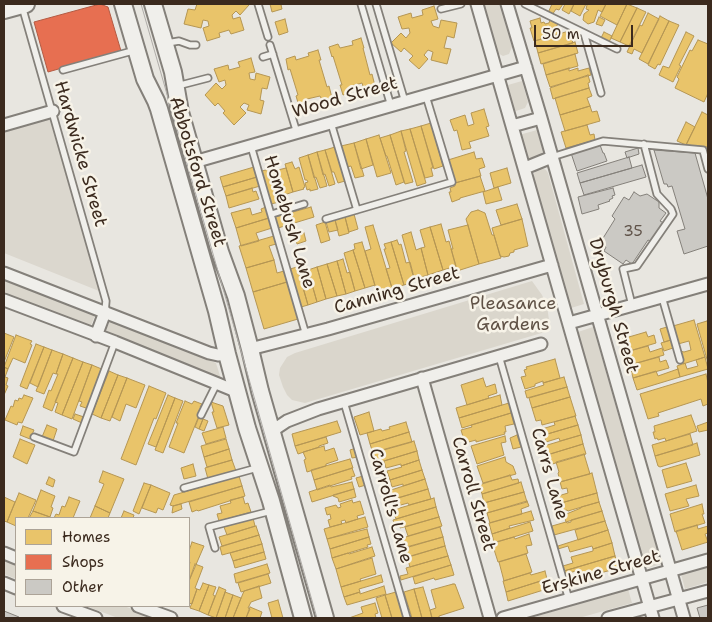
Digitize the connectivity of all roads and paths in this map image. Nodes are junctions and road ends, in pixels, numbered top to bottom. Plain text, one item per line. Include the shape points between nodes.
1 (24, 4) edge
2 (123, 4) edge
3 (153, 4) edge
4 (258, 4) edge
5 (361, 4) edge
6 (376, 4) edge
7 (461, 4) edge
8 (477, 4) edge
9 (507, 4) edge
10 (525, 4) edge
11 (441, 9) dead end
12 (4, 10) edge
13 (584, 33) junction
14 (268, 37) dead end
15 (165, 43) junction
16 (196, 45) dead end
17 (270, 45) dead end
18 (617, 49) dead end
19 (136, 50) junction
20 (273, 54) junction
21 (263, 58) dead end
22 (526, 67) junction
23 (63, 70) dead end
24 (498, 76) junction
25 (208, 78) dead end
26 (175, 87) junction
27 (601, 93) dead end
28 (426, 96) junction
29 (405, 102) junction
30 (391, 106) junction
31 (53, 111) junction
32 (541, 118) junction
33 (331, 123) junction
34 (4, 125) edge
35 (512, 126) junction
36 (297, 133) junction
37 (644, 144) junction
38 (251, 146) junction
39 (552, 157) junction
40 (194, 162) junction
41 (176, 167) junction
42 (524, 168) junction
43 (708, 169) edge
44 (304, 204) dead end
45 (357, 210) junction
46 (272, 214) junction
47 (326, 219) dead end
48 (552, 266) junction
49 (4, 274) edge
50 (708, 284) edge
51 (662, 297) junction
52 (4, 300) edge
53 (632, 305) junction
54 (105, 312) junction
55 (597, 315) junction
56 (569, 323) junction
57 (306, 334) junction
58 (96, 336) junction
59 (115, 342) junction
60 (541, 344) dead end
61 (250, 349) junction
62 (227, 354) junction
63 (499, 356) junction
64 (680, 360) dead end
65 (422, 378) junction
66 (217, 383) junction
67 (260, 391) junction
68 (238, 392) junction
69 (344, 402) junction
70 (201, 414) dead end
71 (272, 431) junction
72 (34, 437) dead end
73 (260, 468) junction
74 (184, 488) dead end
75 (273, 510) junction
76 (215, 548) dead end
77 (708, 560) edge
78 (671, 571) junction
79 (642, 579) junction
80 (708, 591) edge
81 (679, 599) junction
82 (569, 600) junction
83 (67, 607) edge
84 (650, 607) junction
85 (139, 610) edge
86 (96, 618) edge
87 (172, 618) edge
88 (303, 618) edge
89 (325, 618) edge
90 (408, 618) edge
91 (490, 618) edge
92 (503, 618) edge
93 (608, 618) edge
94 (653, 618) edge
95 (684, 618) edge

1 - 12 street
1 - 31 lane, Hardwicke Street
2 - 19 street, Abbotsford Street
3 - 15 street, Abbotsford Street
4 - 14 lane via 262,26
5 - 30 lane
6 - 29 lane
7 - 11 lane
8 - 24 street
9 - 22 street, Dryburgh Street
10 - 13 lane
13 - 18 lane
13 - 27 lane
15 - 16 lane via 178,41
15 - 26 street, Abbotsford Street
17 - 20 lane
19 - 23 lane
19 - 41 street, Abbotsford Street
20 - 21 lane
20 - 36 lane
22 - 24 street, Wood Street
22 - 32 street, Dryburgh Street
24 - 28 street, Wood Street
24 - 35 street
25 - 26 lane
26 - 40 street, Abbotsford Street
28 - 29 street, Wood Street
28 - 45 lane via 452,182
29 - 30 street, Wood Street
30 - 33 street, Wood Street
31 - 34 street
31 - 54 lane, Hardwicke Street via 106,301
32 - 35 street
32 - 39 street, Dryburgh Street
33 - 36 street, Wood Street
33 - 45 lane
35 - 42 street
36 - 38 street, Wood Street
37 - 39 lane via 603,140
37 - 43 lane via 703,150
37 - 53 lane via 658,194 673,214 637,266 623,269
38 - 40 street, Wood Street
38 - 46 lane, Homebush Lane
39 - 42 street
39 - 55 street, Dryburgh Street
40 - 41 street, Wood Street
40 - 61 street, Abbotsford Street
41 - 62 street, Abbotsford Street
42 - 48 street
44 - 46 lane
45 - 47 lane
46 - 57 lane, Homebush Lane
48 - 56 street
48 - 57 street, Canning Street
49 - 54 street
50 - 51 street
51 - 53 street
51 - 64 lane
52 - 58 street
53 - 55 street
54 - 58 street
54 - 62 street via 209,353
55 - 56 street
55 - 78 street, Dryburgh Street
56 - 79 street
57 - 61 street, Canning Street
58 - 59 street
59 - 66 street
59 - 72 lane via 74,452
60 - 63 street
61 - 62 street
61 - 67 street, Abbotsford Street
62 - 68 street, Abbotsford Street
63 - 65 street
63 - 82 lane, Carrs Lane
65 - 69 street
65 - 91 street, Carroll Street
66 - 68 street
66 - 70 lane
67 - 68 street
67 - 71 street, Abbotsford Street
68 - 73 street, Abbotsford Street
69 - 71 street via 296,417
69 - 90 lane, Carroll's Lane
71 - 89 street, Abbotsford Street
73 - 74 lane
73 - 75 street, Abbotsford Street
75 - 76 lane via 209,528
75 - 88 street, Abbotsford Street
77 - 78 street, Erskine Street
78 - 79 street, Erskine Street
78 - 81 street, Dryburgh Street
79 - 82 street, Erskine Street
79 - 84 street
80 - 81 street
81 - 84 street
81 - 95 street, Dryburgh Street
82 - 92 street, Erskine Street
83 - 86 street
84 - 93 street
84 - 94 street
85 - 87 street

